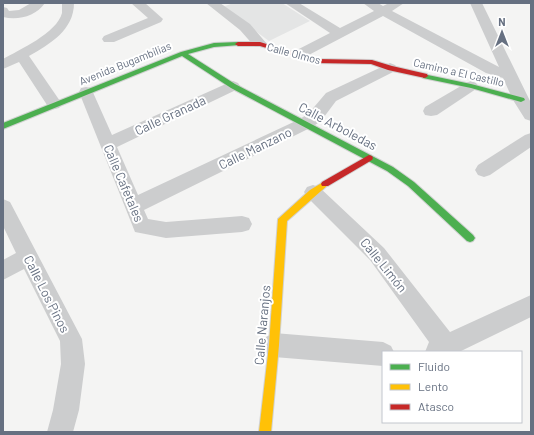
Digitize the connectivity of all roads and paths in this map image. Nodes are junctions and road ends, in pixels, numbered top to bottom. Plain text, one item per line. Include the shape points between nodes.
1 (39, 3) edge
2 (68, 3) edge
3 (136, 3) edge
4 (212, 3) edge
5 (291, 3) edge
6 (369, 3) edge
7 (398, 3) edge
8 (464, 3) edge
9 (477, 5) edge
10 (3, 11) edge
11 (383, 11) junction
12 (340, 34) junction
13 (108, 39) dead end
14 (260, 44) junction
15 (183, 53) junction
16 (21, 54) junction
17 (298, 55) junction
18 (3, 65) edge
19 (390, 68) junction
20 (510, 74) junction
21 (233, 86) junction
22 (471, 86) junction
23 (86, 92) junction
24 (521, 100) junction
25 (54, 104) junction
26 (431, 111) dead end
27 (531, 115) edge
28 (306, 123) junction
29 (3, 126) edge
30 (531, 139) edge
31 (108, 144) junction
32 (369, 158) junction
33 (484, 170) dead end
34 (313, 192) junction
35 (134, 206) junction
36 (3, 207) edge
37 (242, 224) dead end
38 (470, 238) dead end
39 (28, 257) junction
40 (3, 270) edge
41 (531, 306) edge
42 (274, 345) junction
43 (441, 349) edge
44 (382, 354) edge
45 (60, 432) edge
46 (265, 432) edge

1 - 10 street via 20,15 9,16
2 - 16 street via 66,20 61,27
3 - 13 street via 157,19
4 - 14 street, Calle Olmos via 245,27
5 - 12 street
6 - 11 street
7 - 11 street
8 - 9 street
9 - 20 street
11 - 12 street
11 - 20 street via 491,70
12 - 17 street
14 - 15 street, Avenida Bugambilias via 214,45
14 - 17 street, Calle Olmos
15 - 21 street, Calle Arboledas
15 - 23 street, Avenida Bugambilias
16 - 18 street
16 - 25 street
17 - 19 street, Calle Olmos via 324,62 362,61
19 - 22 street, Camino a El Castillo
19 - 28 street, Calle Manzano via 331,97 316,116
20 - 24 street
21 - 28 street, Calle Arboledas
21 - 31 street, Calle Granada
22 - 24 street, Camino a El Castillo
22 - 26 street
23 - 25 street, Avenida Bugambilias
23 - 31 street, Calle Cafetales
24 - 27 street
25 - 29 street, Avenida Bugambilias
28 - 32 street, Calle Arboledas
28 - 35 street, Calle Manzano
30 - 33 street
31 - 35 street, Calle Cafetales
32 - 34 street
32 - 38 street, Calle Arboledas via 411,184
34 - 42 street, Calle Naranjos via 283,219
34 - 43 street, Calle Limón via 377,254
35 - 37 street, Calle Cafetales via 142,226 166,230
36 - 39 street, Calle Los Pinos
39 - 40 street
39 - 45 street, Calle Los Pinos via 71,339 73,364
41 - 43 street
42 - 44 street
42 - 46 street, Calle Naranjos

